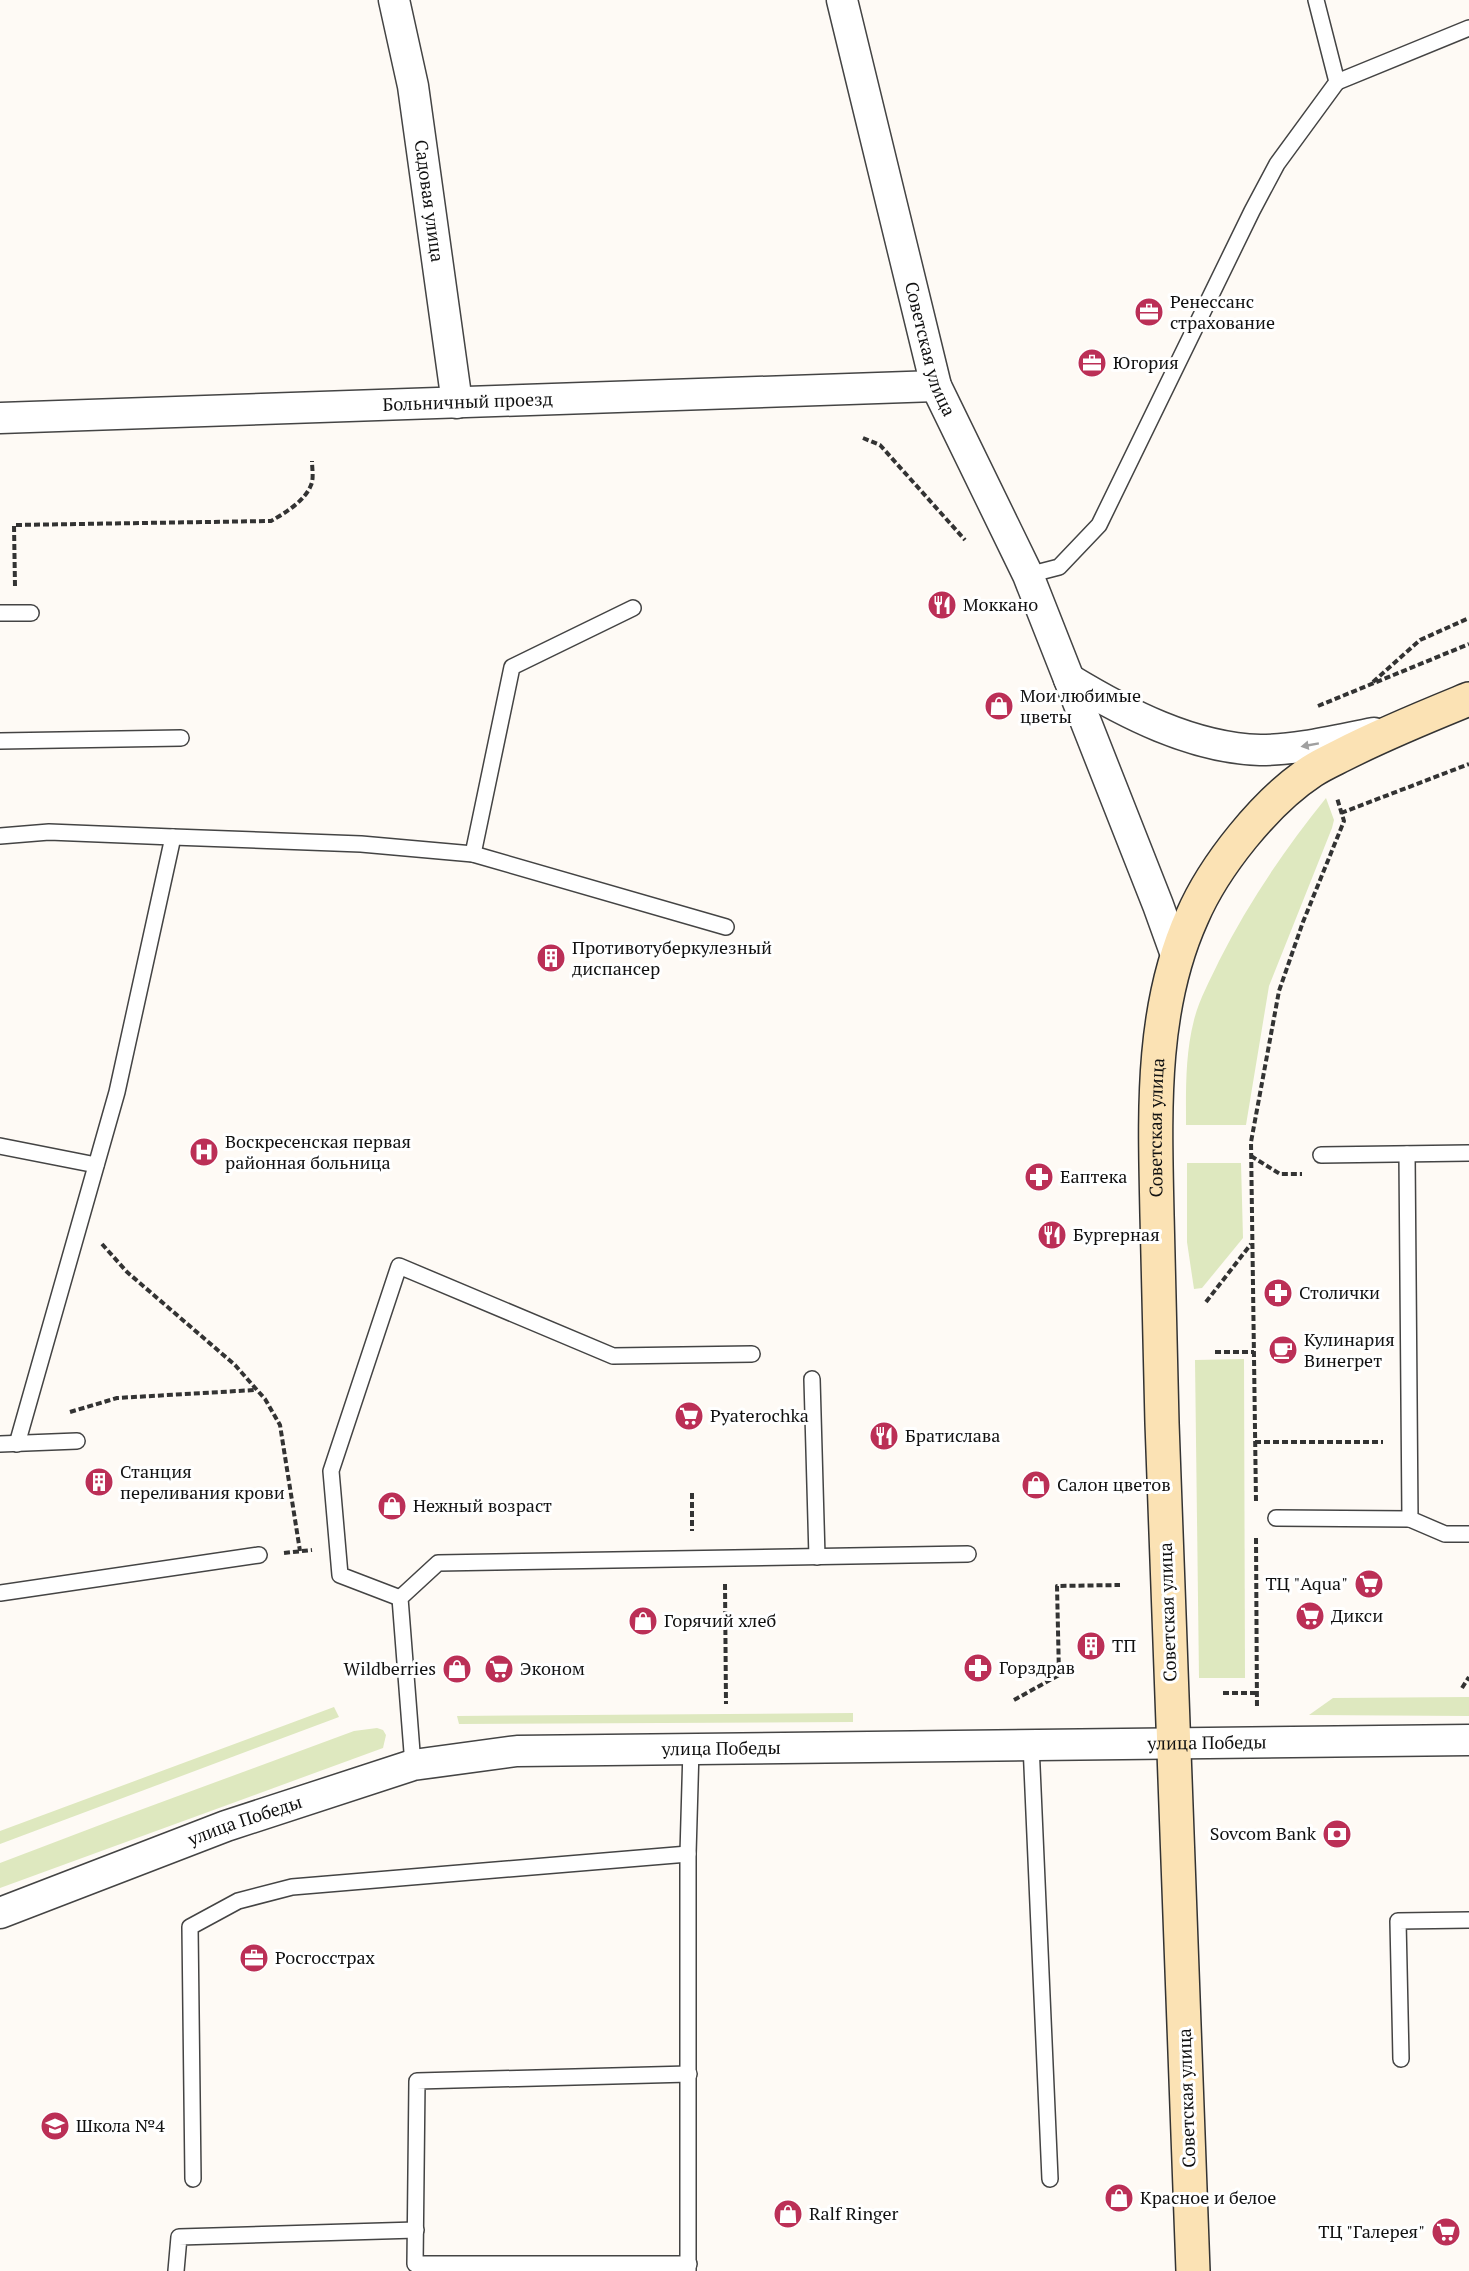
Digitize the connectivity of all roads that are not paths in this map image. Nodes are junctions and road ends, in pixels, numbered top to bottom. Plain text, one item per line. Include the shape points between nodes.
1 (394, 0) edge
2 (842, 0) edge
3 (1316, 0) edge
4 (1469, 28) edge
5 (1337, 82) junction
6 (936, 386) junction
7 (457, 403) junction
8 (0, 418) edge
9 (1028, 575) junction
10 (633, 608) dead end
11 (1069, 679) junction
12 (1469, 699) edge
13 (1389, 731) junction
14 (181, 738) dead end
15 (0, 741) edge
16 (0, 836) edge
17 (173, 837) junction
18 (473, 854) junction
19 (726, 927) dead end
20 (1176, 955) junction
21 (0, 1146) edge
22 (1469, 1153) edge
23 (1407, 1154) junction
24 (1322, 1155) dead end
25 (96, 1165) junction
26 (752, 1354) dead end
27 (812, 1379) dead end
28 (77, 1441) dead end
29 (0, 1444) edge
30 (17, 1444) junction
31 (1276, 1518) dead end
32 (1410, 1519) junction
33 (1469, 1534) edge
34 (968, 1554) dead end
35 (260, 1555) dead end
36 (817, 1557) junction
37 (0, 1593) edge
38 (400, 1598) junction
39 (1469, 1740) edge
40 (1173, 1742) junction
41 (1031, 1744) junction
42 (691, 1749) junction
43 (413, 1765) junction
44 (688, 1854) junction
45 (0, 1913) edge
46 (1469, 1920) edge
47 (1401, 2059) dead end
48 (689, 2074) junction
49 (193, 2179) dead end
50 (1050, 2179) dead end
51 (416, 2230) junction
52 (689, 2267) edge
53 (176, 2271) edge
54 (1193, 2271) edge

1 - 7 street, Садовая улица via 413,86
2 - 6 street, Советская улица
3 - 5 lane
4 - 5 lane
5 - 9 lane via 1277,164 1099,525 1059,567
6 - 7 street, Больничный проезд
6 - 9 street, Советская улица
7 - 8 street, Больничный проезд
9 - 11 street, Советская улица
10 - 18 lane via 512,667
13 -> 11 street via 1260,750 1213,743 1110,704
11 - 20 street, Советская улица
12 - 13 main road, Советская улица
13 - 20 main road, Советская улица via 1311,771 1273,804 1214,874
14 - 15 lane
16 - 17 lane via 49,832
17 - 18 lane via 361,844
17 - 25 lane via 117,1092
18 - 19 lane
20 - 40 main road, Советская улица via 1160,1030 1156,1093
21 - 25 lane
22 - 23 lane
23 - 24 lane
23 - 32 lane
25 - 30 lane
26 - 38 lane via 613,1356 399,1266 331,1471 340,1575
27 - 36 lane
28 - 30 lane
29 - 30 lane
31 - 32 lane
32 - 33 lane via 1445,1534
34 - 36 lane
35 - 37 lane
36 - 38 lane via 438,1563
38 - 43 lane
39 - 40 street, улица Победы
40 - 41 street, улица Победы
40 - 54 main road, Советская улица
41 - 42 street, улица Победы
41 - 50 lane
42 - 43 street, улица Победы via 517,1751
42 - 44 lane
43 - 45 street, улица Победы via 226,1826
44 - 48 lane
44 - 49 lane via 292,1887 238,1901 190,1927
46 - 47 lane via 1398,1921
48 - 51 lane via 417,2081
48 - 52 lane
51 - 52 lane via 415,2264
51 - 53 lane via 179,2237

